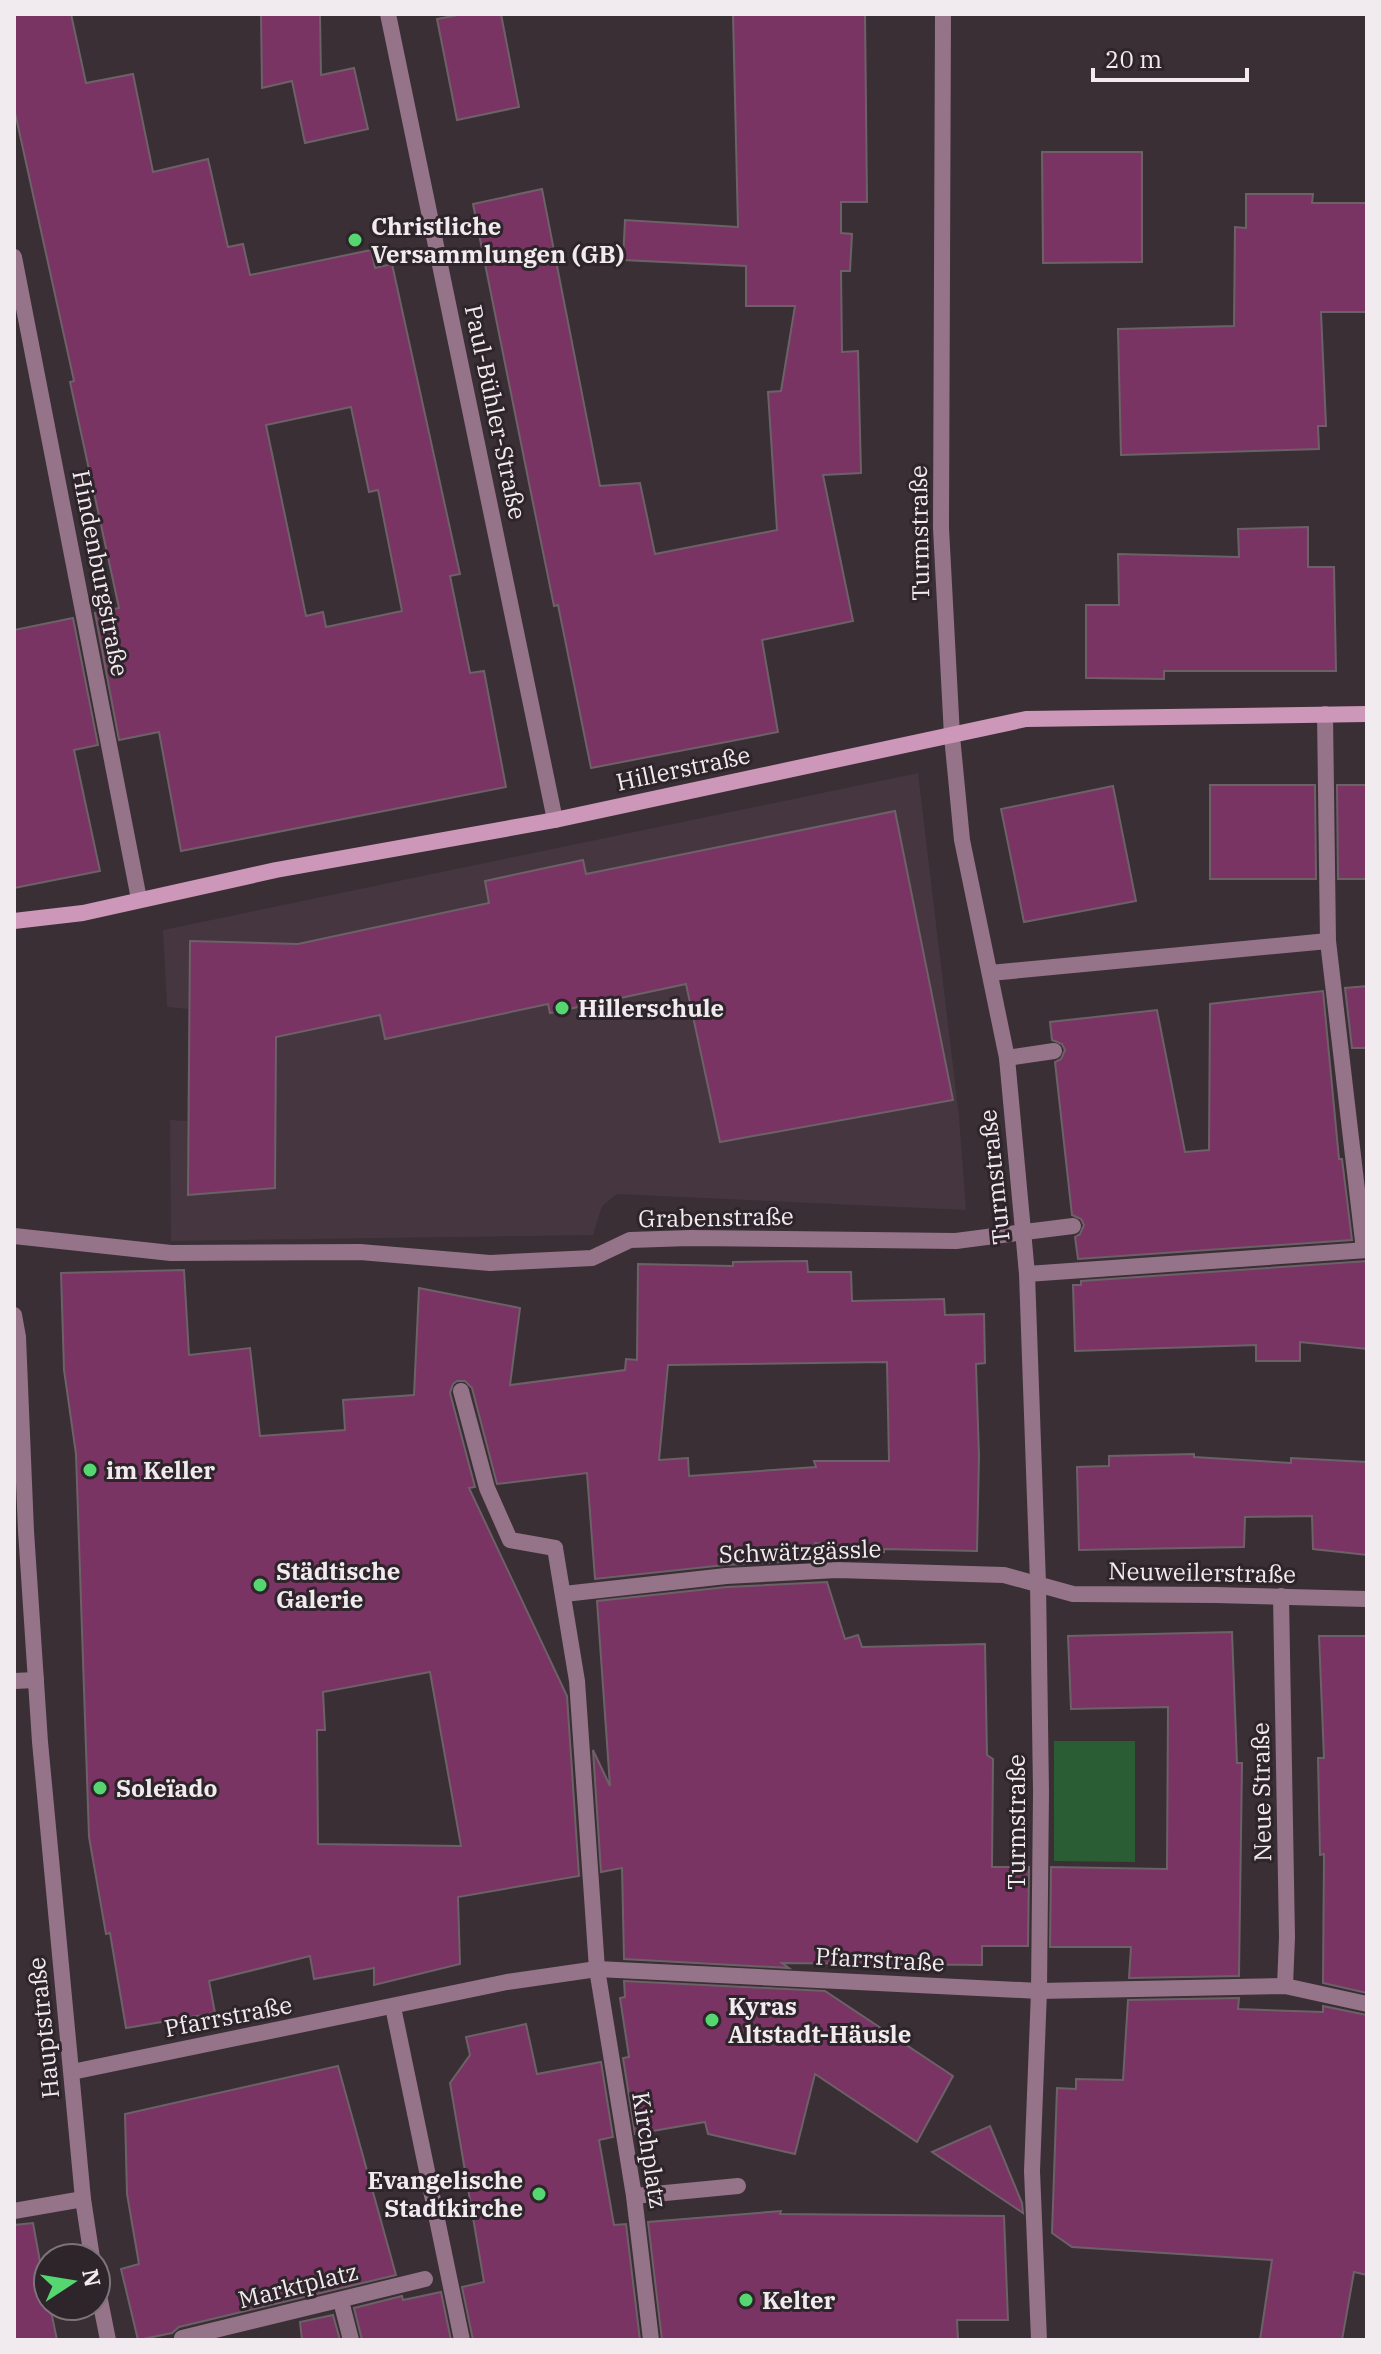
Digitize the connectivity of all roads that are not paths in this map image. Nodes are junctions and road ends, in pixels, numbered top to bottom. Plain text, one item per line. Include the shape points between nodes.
1 (388, 14) edge
2 (943, 14) edge
3 (14, 257) edge
4 (1325, 714) junction
5 (1367, 714) edge
6 (952, 736) junction
7 (555, 820) junction
8 (139, 899) junction
9 (14, 921) edge
10 (1328, 941) junction
11 (990, 973) junction
12 (1054, 1051) dead end
13 (1007, 1058) junction
14 (1073, 1226) dead end
15 (1025, 1232) junction
16 (14, 1236) edge
17 (1366, 1250) edge
18 (1027, 1274) junction
19 (14, 1315) edge
20 (461, 1391) dead end
21 (1038, 1583) junction
22 (564, 1594) junction
23 (1281, 1596) junction
24 (1367, 1599) edge
25 (36, 1680) junction
26 (14, 1681) edge
27 (597, 1969) junction
28 (1285, 1986) junction
29 (1039, 1991) junction
30 (1367, 2004) edge
31 (393, 2007) junction
32 (72, 2072) junction
33 (738, 2186) dead end
34 (634, 2196) junction
35 (83, 2199) junction
36 (14, 2211) edge
37 (90, 2242) edge
38 (425, 2279) dead end
39 (397, 2292) dead end
40 (342, 2305) junction
41 (190, 2339) edge
42 (351, 2340) edge
43 (462, 2340) edge
44 (651, 2340) edge
45 (1039, 2340) edge

1 - 7 street, Paul-Bühler-Straße
2 - 6 street, Turmstraße via 941,528
3 - 8 street, Hindenburgstraße
4 - 5 street, Hillerstraße
4 - 6 street, Hillerstraße via 1026,719
4 - 10 street
6 - 7 street, Hillerstraße
6 - 11 street, Turmstraße via 962,840
7 - 8 street, Hillerstraße
8 - 9 street, Hillerstraße via 83,913
10 - 11 street
10 - 17 street
11 - 13 street, Turmstraße
12 - 13 street
13 - 15 street, Turmstraße
14 - 15 street, Grabenstraße
15 - 16 street, Grabenstraße via 956,1241 630,1240 592,1258 490,1263 360,1252 171,1253
15 - 18 street, Turmstraße
17 - 18 street
18 - 21 street, Turmstraße
19 - 25 street, Hauptstraße
20 - 22 street via 487,1488 510,1540 555,1548
21 - 22 street, Schwätzgässle via 1004,1575 837,1570
21 - 23 street, Neuweilerstraße via 1073,1594
21 - 29 street, Turmstraße
22 - 27 street via 577,1681
23 - 24 street, Neuweilerstraße
23 - 28 street, Neue Straße
25 - 26 street
25 - 32 street, Hauptstraße
27 - 29 street, Pfarrstraße
27 - 31 street, Pfarrstraße
27 - 34 street, Kirchplatz
28 - 29 street, Pfarrstraße
28 - 30 street, Pfarrstraße
29 - 45 street, Turmstraße via 1032,2171
31 - 32 street, Pfarrstraße
31 - 43 street
32 - 35 street, Hauptstraße
33 - 34 street
34 - 44 street, Kirchplatz
35 - 36 street
35 - 37 street, Hauptstraße
38 - 41 street, Marktplatz
39 - 40 street, Marktplatz
40 - 41 street, Marktplatz
40 - 42 street, Marktplatz

